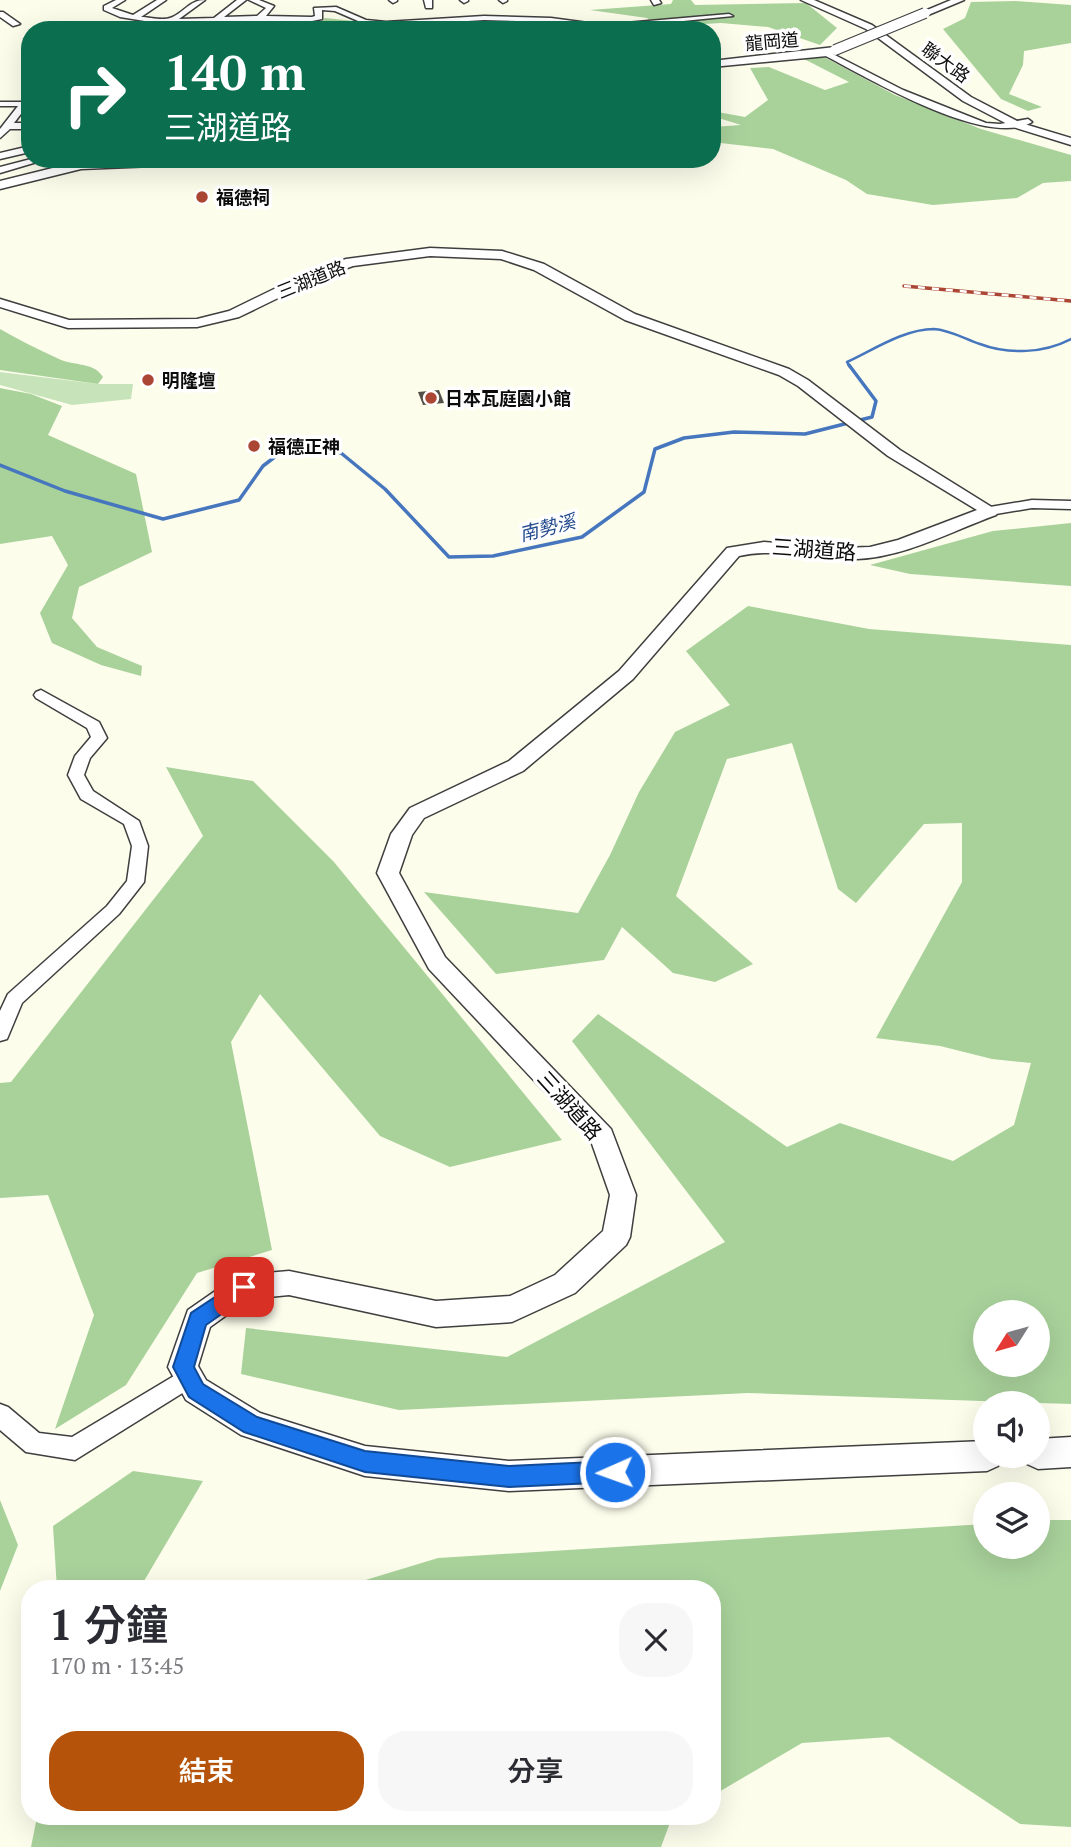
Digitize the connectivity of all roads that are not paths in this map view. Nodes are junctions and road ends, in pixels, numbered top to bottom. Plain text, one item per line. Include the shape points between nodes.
1 (121, 0) edge
2 (162, 0) edge
3 (201, 0) edge
4 (242, 0) edge
5 (253, 0) edge
6 (806, 0) edge
7 (820, 0) edge
8 (959, 0) edge
9 (2, 16) edge
10 (729, 16) dead end
11 (135, 17) junction
12 (259, 18) junction
13 (217, 19) junction
14 (172, 20) junction
15 (362, 21) edge
16 (418, 21) edge
17 (558, 21) edge
18 (672, 21) edge
19 (0, 26) edge
20 (831, 52) junction
21 (721, 63) edge
22 (21, 102) edge
23 (0, 104) edge
24 (21, 110) edge
25 (1022, 124) junction
26 (8, 126) junction
27 (21, 126) edge
28 (0, 135) edge
29 (1069, 139) edge
30 (21, 151) edge
31 (0, 156) edge
32 (21, 165) edge
33 (69, 168) edge
34 (0, 170) edge
35 (0, 185) edge
36 (0, 303) edge
37 (635, 319) joint
38 (674, 333) joint
39 (1071, 505) edge
40 (990, 511) junction
41 (41, 695) dead end
42 (0, 1034) edge
43 (189, 1377) junction
44 (0, 1415) edge
45 (1071, 1452) edge
46 (1050, 1453) edge
47 (973, 1457) edge

1 - 11 street via 107,8
2 - 11 street
3 - 14 street
4 - 13 street
5 - 12 street via 271,8
6 - 25 street, 聯大路 via 869,27 957,92
7 - 25 street, 聯大路 via 874,23 973,96
8 - 20 street, 龍岡道, bridge
9 - 19 street via 16,24
10 - 18 street
11 - 14 street
12 - 13 street
12 - 15 street via 312,19 319,17 318,8 326,7
13 - 14 street
16 - 17 street
20 - 21 street, 龍岡道
20 - 25 street via 900,92 984,125
22 - 23 street
24 - 26 street
25 - 29 street, 聯大路
26 - 27 street
26 - 28 street
30 - 31 street
32 - 34 street
33 - 35 street
36 - 37 street, 三湖道路 via 68,324 197,323 234,314 351,262 466,252 519,259 540,267
37 - 38 street, 三湖道路
38 - 40 street, 三湖道路 via 784,372 894,453
39 - 40 street via 1031,504
40 - 43 street, 三湖道路 via 858,554 778,546 733,552 626,675 516,766 417,813 402,834 388,873 437,963 602,1136 623,1195 616,1237 565,1284 512,1308 436,1314 289,1283 244,1287 198,1319 183,1367
41 - 42 street via 94,725 99,738 83,756 76,775 87,795 131,821 140,846 135,882 113,910 14,999
43 - 44 street via 75,1449 34,1444
43 - 47 street via 196,1391 252,1425 302,1441 365,1461 496,1475
45 - 46 street

